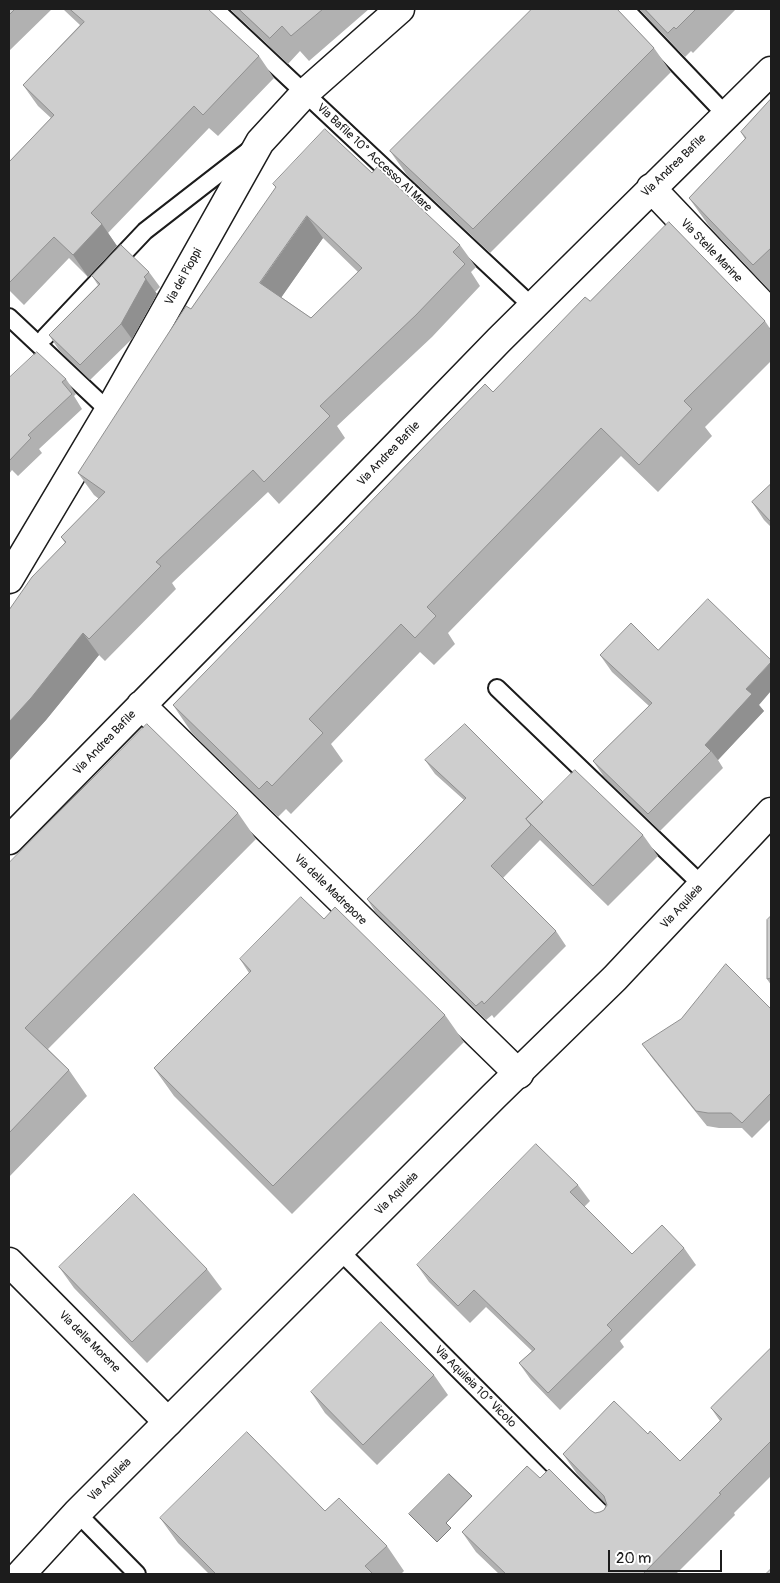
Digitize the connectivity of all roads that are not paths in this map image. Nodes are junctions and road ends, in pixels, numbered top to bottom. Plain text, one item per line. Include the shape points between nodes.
1 (215, 9) edge
2 (400, 9) edge
3 (625, 9) edge
4 (771, 71) edge
5 (305, 93) junction
6 (726, 115) junction
7 (260, 142) junction
8 (651, 188) junction
9 (533, 307) junction
10 (771, 314) edge
11 (9, 317) edge
12 (45, 344) junction
13 (33, 362) edge
14 (110, 411) junction
15 (9, 579) edge
16 (497, 688) dead end
17 (141, 705) junction
18 (771, 812) edge
19 (9, 840) edge
20 (702, 885) junction
21 (518, 1074) junction
22 (340, 1251) junction
23 (9, 1262) edge
24 (168, 1422) junction
25 (77, 1513) junction
26 (611, 1523) edge
27 (21, 1574) edge
28 (137, 1574) edge

1 - 5 lane, Via Bafile 10° Accesso Al Mare
2 - 5 street, Via dei Pioppi
3 - 6 lane
4 - 6 street, Via Andrea Bafile
5 - 7 street, Via dei Pioppi
5 - 9 lane, Via Bafile 10° Accesso Al Mare
6 - 8 street, Via Andrea Bafile
7 - 12 lane via 145,231
7 - 14 street, Via dei Pioppi
8 - 9 street, Via Andrea Bafile
8 - 10 street, Via Stelle Marine
9 - 17 street, Via Andrea Bafile
11 - 12 lane
12 - 13 lane
12 - 14 lane
14 - 15 street, Via dei Pioppi
16 - 20 lane
17 - 19 street, Via Andrea Bafile
17 - 21 street, Via delle Madrepore
18 - 20 street, Via Aquileia
20 - 21 street, Via Aquileia via 615,978
21 - 22 street, Via Aquileia
22 - 24 street, Via Aquileia
22 - 26 lane, Via Aquileia 10° Vicolo
23 - 24 street, Via delle Morene
24 - 25 street, Via Aquileia
25 - 27 street, Via Aquileia
25 - 28 lane

